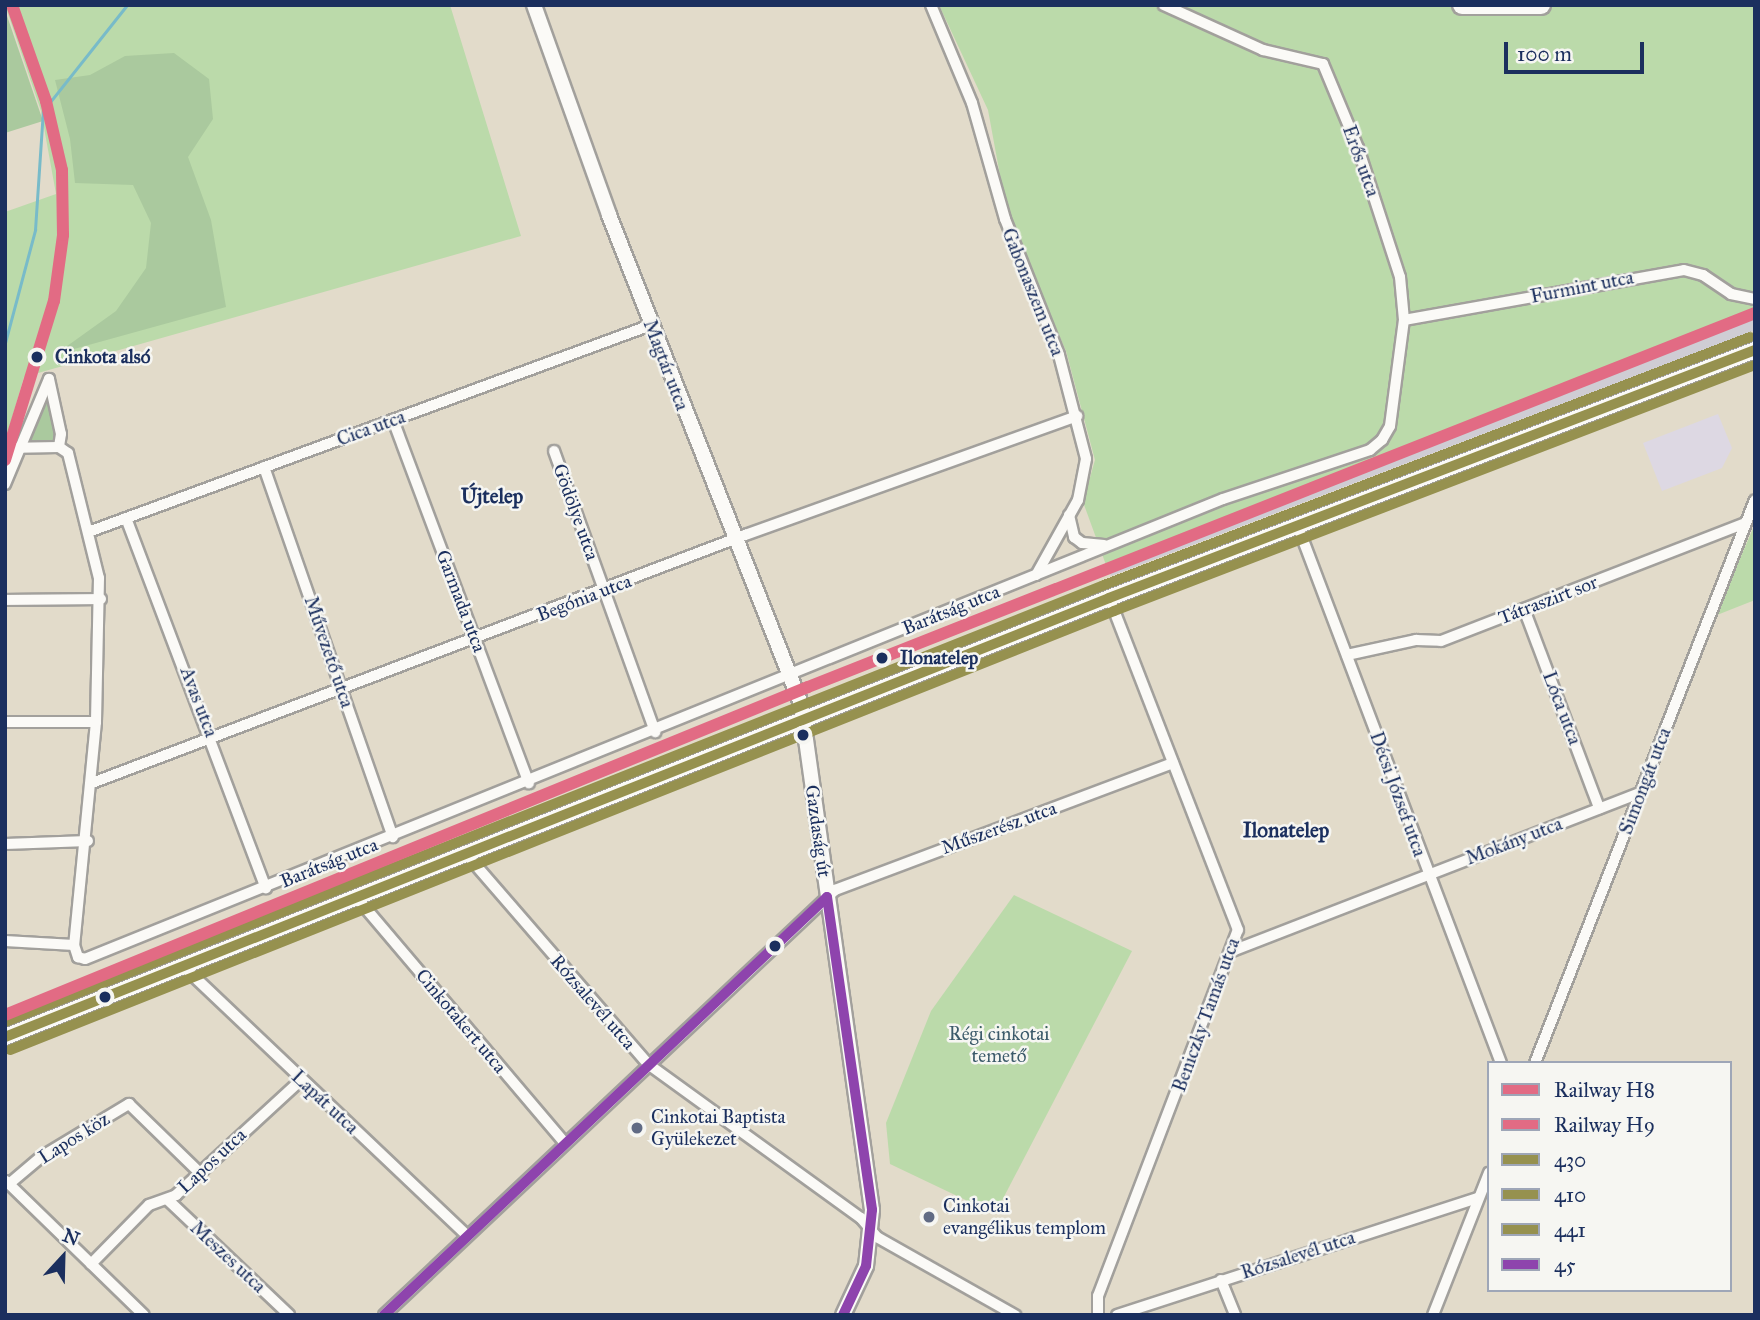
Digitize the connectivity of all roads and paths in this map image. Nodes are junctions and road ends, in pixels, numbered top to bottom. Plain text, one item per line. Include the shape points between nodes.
1 (534, 5) edge
2 (931, 5) edge
3 (1164, 5) edge
4 (1462, 5) edge
5 (1541, 5) edge
6 (1755, 299) edge
7 (1404, 320) junction
8 (651, 325) junction
9 (1755, 350) edge
10 (1077, 416) junction
11 (393, 420) junction
12 (1390, 426) joint
13 (59, 447) junction
14 (5, 448) edge
15 (20, 449) junction
16 (554, 451) dead end
17 (264, 467) junction
18 (5, 484) edge
19 (1755, 500) edge
20 (1069, 515) junction
21 (126, 518) junction
22 (1745, 523) junction
23 (1297, 524) junction
24 (91, 531) junction
25 (734, 540) junction
26 (1112, 544) junction
27 (1035, 576) junction
28 (604, 590) junction
29 (1109, 598) junction
30 (101, 599) junction
31 (5, 600) edge
32 (1524, 609) junction
33 (475, 639) junction
34 (1347, 655) junction
35 (787, 677) junction
36 (342, 690) junction
37 (5, 722) edge
38 (96, 722) junction
39 (803, 722) junction
40 (655, 732) junction
41 (213, 738) junction
42 (1173, 763) junction
43 (92, 783) junction
44 (529, 783) junction
45 (1640, 793) junction
46 (1599, 808) junction
47 (393, 837) junction
48 (88, 841) junction
49 (5, 844) edge
50 (467, 855) junction
51 (1428, 874) junction
52 (267, 888) junction
53 (827, 897) junction
54 (356, 898) junction
55 (5, 941) edge
56 (74, 945) junction
57 (1232, 951) junction
58 (184, 967) junction
59 (5, 1037) edge
60 (1500, 1061) edge
61 (1536, 1061) edge
62 (648, 1064) junction
63 (301, 1080) junction
64 (565, 1143) junction
65 (199, 1172) junction
66 (1487, 1178) edge
67 (7, 1182) edge
68 (1478, 1198) junction
69 (168, 1200) junction
70 (872, 1231) junction
71 (467, 1236) junction
72 (90, 1264) junction
73 (1221, 1280) junction
74 (144, 1315) edge
75 (289, 1315) edge
76 (384, 1315) edge
77 (843, 1315) edge
78 (1016, 1315) edge
79 (1098, 1315) edge
80 (1117, 1315) edge
81 (1235, 1315) edge
82 (1433, 1315) edge

1 - 8 street, Magtár utca
2 - 10 street, Gabonaszem utca via 972,103 1004,219 1059,355
3 - 7 street, Erős utca via 1264,50 1323,64 1358,148 1400,277
4 - 5 highway
6 - 7 street, Furmint utca via 1731,294 1703,275 1684,270
7 - 12 street, Erős utca
8 - 11 street, Cica utca
8 - 25 street, Magtár utca
9 - 23 main road
10 - 20 street, Gabonaszem utca via 1086,459 1078,500
10 - 25 street, Begónia utca
11 - 17 street, Cica utca
11 - 33 street, Garmada utca
12 - 26 street, Barátság utca via 1370,450 1223,499
13 - 15 street
13 - 15 street via 61,435 49,379
13 - 24 street via 68,453
14 - 15 street
15 - 18 street
16 - 28 street, Gödölye utca
17 - 21 street, Cica utca
17 - 36 street, Művezető utca
19 - 22 street, Simongát utca
20 - 26 street via 1074,537 1082,543
20 - 27 street, Gabonaszem utca via 1046,564
21 - 24 street, Cica utca
21 - 41 street, Avas utca
22 - 32 street, Tátraszirt sor
22 - 45 street, Simongát utca
23 - 29 main road
23 - 34 street, Décsi József utca
24 - 30 street
25 - 28 street, Begónia utca
25 - 35 street, Magtár utca
26 - 27 street, Barátság utca
27 - 35 street, Barátság utca
28 - 33 street, Begónia utca
28 - 40 street, Gödölye utca
29 - 39 main road
29 - 42 street, Beniczky Tamás utca
30 - 31 street
30 - 38 street
32 - 34 street, Tátraszirt sor via 1441,641 1416,640
32 - 46 street, Lóca utca
33 - 36 street, Begónia utca
33 - 44 street, Garmada utca
34 - 51 street, Décsi József utca
35 - 39 street, Magtár utca
35 - 40 street, Barátság utca
36 - 41 street, Begónia utca
36 - 47 street, Művezető utca
37 - 38 street
38 - 43 street
39 - 50 main road
39 - 53 street, Gazdaság út
40 - 44 street, Barátság utca
41 - 43 street, Begónia utca
41 - 52 street, Avas utca
42 - 53 street, Műszerész utca via 839,887
42 - 57 street, Beniczky Tamás utca via 1238,930
43 - 48 street
44 - 47 street, Barátság utca
45 - 46 street, Mokány utca
45 - 61 street, Simongát utca
46 - 51 street, Mokány utca
47 - 52 street, Barátság utca
48 - 49 street
48 - 56 street
50 - 54 main road
50 - 62 street, Rózsalevél utca
51 - 57 street, Mokány utca
51 - 60 street, Décsi József utca
52 - 56 street, Barátság utca via 85,959 78,957
53 - 62 street, Műszerész utca
53 - 70 street, Gazdaság út
54 - 58 main road
54 - 64 street, Cinkotakert utca
55 - 56 street
57 - 79 street, Beniczky Tamás utca via 1098,1296
58 - 59 main road
58 - 63 street, Lapát utca
62 - 64 street, Műszerész utca
62 - 70 street, Rózsalevél utca
63 - 65 street, Lapos utca
63 - 71 street, Lapát utca
64 - 71 street, Műszerész utca
65 - 67 street, Lapos köz via 130,1104
65 - 69 street, Lapos utca
66 - 68 street
67 - 72 street
68 - 73 street, Rózsalevél utca
68 - 82 street
69 - 72 street, Lapos utca via 149,1205
69 - 75 street, Meszes utca
70 - 77 street, Gazdaság út via 866,1266
70 - 78 street, Rózsalevél utca
71 - 76 street, Műszerész utca
72 - 74 street
73 - 80 street, Rózsalevél utca
73 - 81 street

